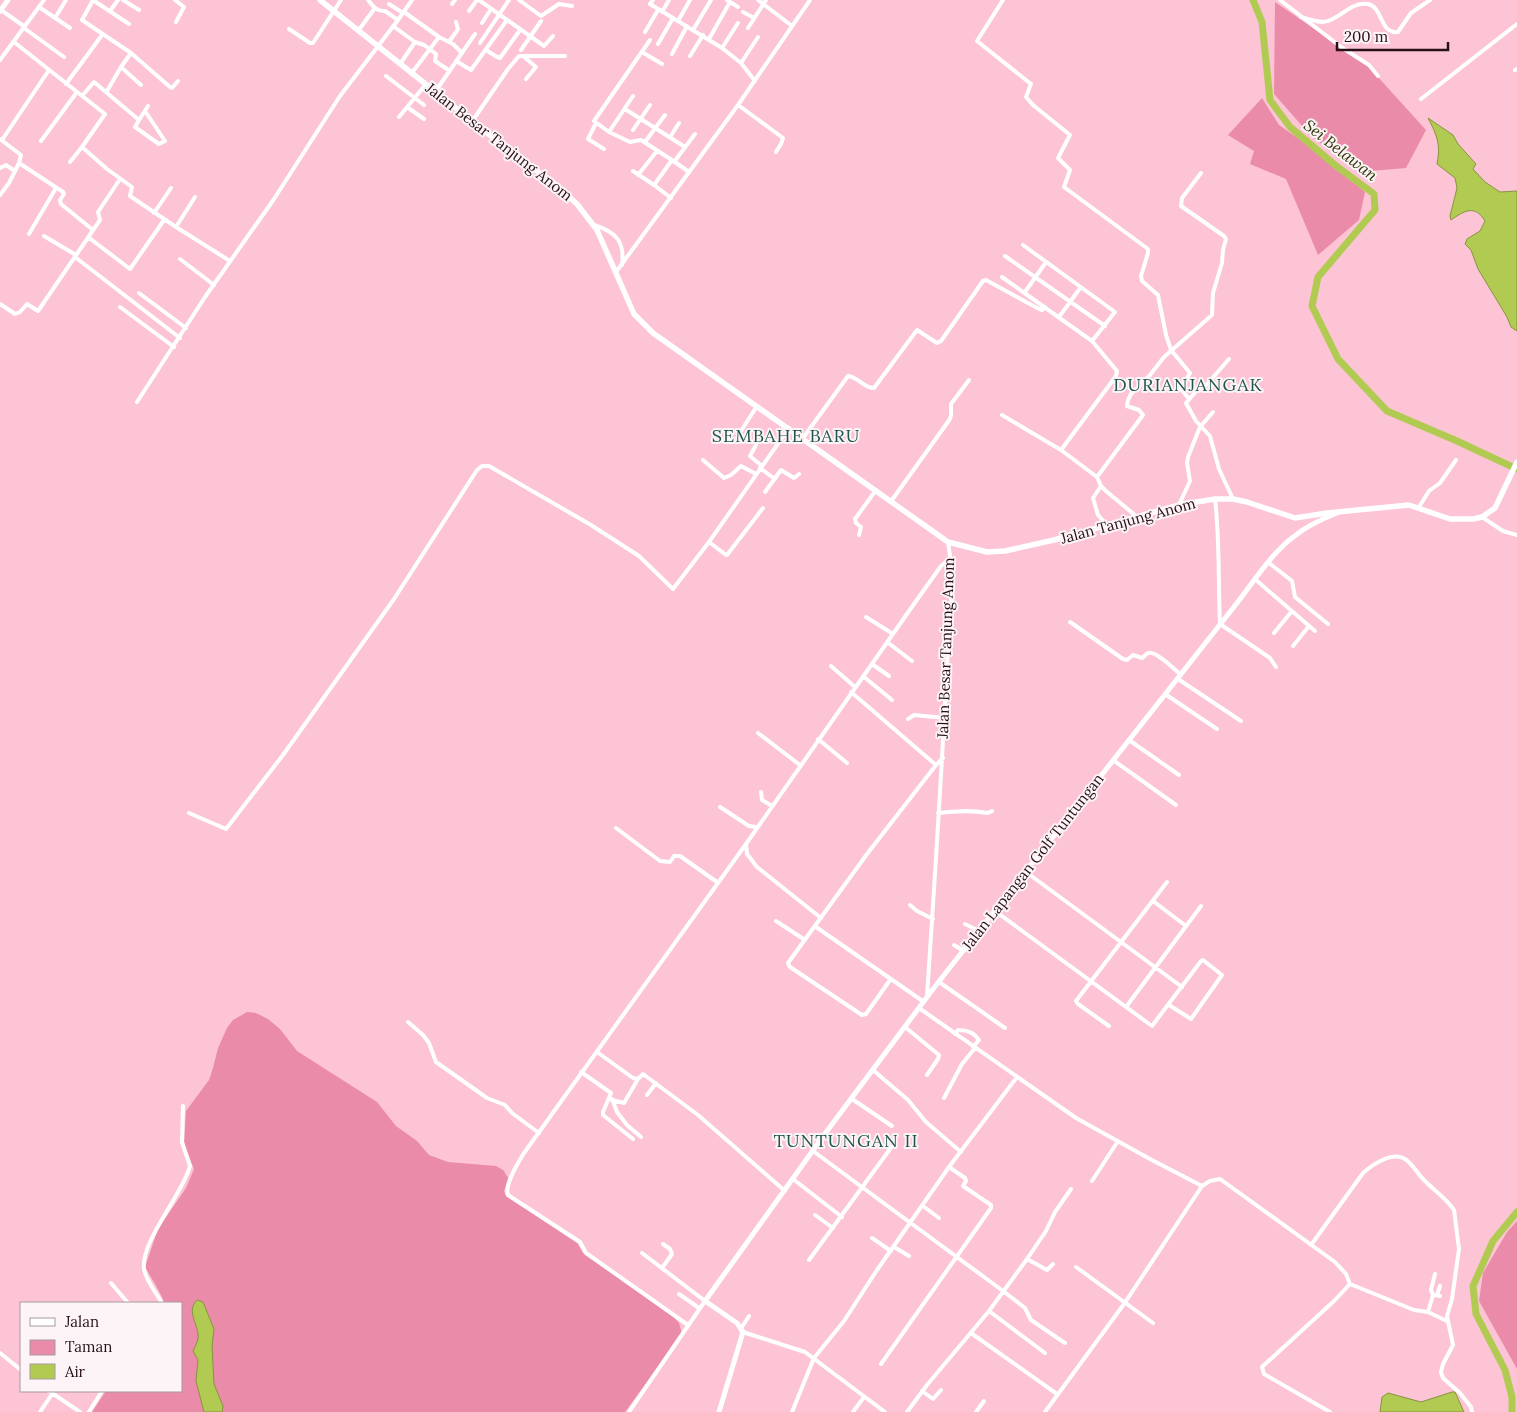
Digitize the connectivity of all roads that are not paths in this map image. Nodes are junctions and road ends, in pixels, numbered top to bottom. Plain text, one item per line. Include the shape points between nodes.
1 (8, 0) edge
2 (44, 0) edge
3 (66, 0) edge
4 (93, 0) edge
5 (118, 0) edge
6 (123, 0) edge
7 (175, 0) edge
8 (320, 0) edge
9 (341, 0) edge
10 (368, 0) edge
11 (412, 0) edge
12 (478, 0) edge
13 (509, 0) edge
14 (519, 0) edge
15 (652, 0) edge
16 (669, 0) edge
17 (690, 0) edge
18 (711, 0) edge
19 (758, 0) edge
20 (810, 0) edge
21 (1003, 0) edge
22 (1280, 0) edge
23 (1430, 0) edge
24 (732, 1) edge
25 (765, 2) edge
26 (389, 4) dead end
27 (572, 6) dead end
28 (39, 7) junction
29 (738, 7) dead end
30 (375, 8) junction
31 (491, 9) junction
32 (139, 10) dead end
33 (0, 11) edge
34 (110, 11) junction
35 (334, 11) junction
36 (469, 11) dead end
37 (660, 11) junction
38 (403, 12) junction
39 (743, 12) dead end
40 (499, 14) junction
41 (1301, 17) junction
42 (55, 18) junction
43 (673, 18) junction
44 (754, 18) junction
45 (398, 20) junction
46 (507, 20) junction
47 (541, 21) dead end
48 (678, 21) junction
49 (176, 22) dead end
50 (456, 22) dead end
51 (482, 23) dead end
52 (738, 23) dead end
53 (129, 24) dead end
54 (1517, 24) edge
55 (393, 26) junction
56 (687, 26) junction
57 (792, 26) junction
58 (24, 27) junction
59 (70, 28) dead end
60 (748, 28) dead end
61 (289, 29) dead end
62 (520, 30) junction
63 (693, 30) junction
64 (358, 31) junction
65 (645, 32) dead end
66 (475, 34) dead end
67 (102, 35) junction
68 (553, 36) dead end
69 (703, 36) junction
70 (439, 37) junction
71 (530, 37) junction
72 (758, 37) dead end
73 (709, 39) junction
74 (650, 40) dead end
75 (14, 42) junction
76 (415, 42) junction
77 (449, 42) junction
78 (480, 43) dead end
79 (658, 44) dead end
80 (377, 46) junction
81 (722, 48) junction
82 (430, 49) junction
83 (486, 50) junction
84 (521, 50) dead end
85 (642, 52) junction
86 (131, 53) junction
87 (462, 53) junction
88 (672, 54) dead end
89 (523, 56) junction
90 (565, 56) dead end
91 (690, 56) dead end
92 (64, 57) dead end
93 (0, 60) edge
94 (456, 61) junction
95 (741, 63) junction
96 (400, 64) junction
97 (662, 64) dead end
98 (121, 67) junction
99 (49, 70) junction
100 (450, 71) junction
101 (411, 74) junction
102 (386, 76) dead end
103 (1378, 76) dead end
104 (526, 79) dead end
105 (178, 81) dead end
106 (755, 81) junction
107 (66, 84) junction
108 (426, 84) junction
109 (141, 85) dead end
110 (107, 91) junction
111 (77, 92) junction
112 (435, 92) junction
113 (82, 96) junction
114 (633, 96) dead end
115 (415, 97) junction
116 (1421, 99) dead end
117 (424, 105) dead end
118 (650, 105) dead end
119 (738, 105) junction
120 (148, 106) dead end
121 (407, 107) junction
122 (625, 108) junction
123 (145, 111) junction
124 (664, 115) dead end
125 (400, 117) dead end
126 (641, 118) junction
127 (424, 119) dead end
128 (139, 120) junction
129 (473, 120) junction
130 (596, 123) junction
131 (679, 124) dead end
132 (656, 128) junction
133 (633, 130) dead end
134 (608, 132) junction
135 (695, 134) dead end
136 (670, 137) junction
137 (1, 139) edge
138 (41, 141) dead end
139 (645, 142) junction
140 (82, 147) junction
141 (685, 148) junction
142 (604, 150) dead end
143 (657, 151) junction
144 (776, 152) dead end
145 (70, 162) dead end
146 (673, 162) junction
147 (19, 163) junction
148 (0, 168) edge
149 (15, 171) junction
150 (633, 171) dead end
151 (688, 172) junction
152 (1201, 173) dead end
153 (638, 174) junction
154 (120, 179) junction
155 (654, 185) junction
156 (56, 188) junction
157 (171, 188) dead end
158 (0, 195) edge
159 (195, 197) dead end
160 (671, 198) junction
161 (154, 213) junction
162 (164, 220) junction
163 (594, 225) junction
164 (176, 227) junction
165 (93, 230) junction
166 (29, 234) dead end
167 (44, 236) dead end
168 (88, 237) junction
169 (1023, 246) dead end
170 (76, 256) junction
171 (1005, 256) dead end
172 (180, 259) dead end
173 (230, 261) junction
174 (1046, 262) junction
175 (622, 265) junction
176 (616, 272) junction
177 (1036, 276) junction
178 (1002, 277) dead end
179 (214, 285) junction
180 (1081, 287) junction
181 (139, 292) dead end
182 (1025, 292) junction
183 (1071, 301) junction
184 (0, 304) edge
185 (120, 307) dead end
186 (1045, 307) junction
187 (168, 315) junction
188 (1059, 317) junction
189 (161, 323) junction
190 (1105, 326) junction
191 (186, 328) junction
192 (180, 338) junction
193 (1092, 341) junction
194 (174, 347) junction
195 (1171, 350) junction
196 (1229, 359) dead end
197 (969, 380) dead end
198 (1189, 399) junction
199 (137, 402) dead end
200 (757, 406) junction
201 (1213, 412) dead end
202 (1002, 415) dead end
203 (1200, 427) junction
204 (789, 428) junction
205 (741, 431) dead end
206 (804, 438) junction
207 (756, 446) dead end
208 (1061, 450) junction
209 (703, 460) dead end
210 (1456, 460) dead end
211 (1517, 462) edge
212 (761, 467) junction
213 (756, 474) junction
214 (799, 474) dead end
215 (1097, 477) junction
216 (775, 479) junction
217 (1101, 486) junction
218 (876, 490) junction
219 (765, 492) dead end
220 (1215, 499) junction
221 (1233, 499) junction
222 (892, 500) junction
223 (1180, 505) junction
224 (1419, 507) junction
225 (763, 508) dead end
226 (1337, 513) junction
227 (1136, 516) junction
228 (1482, 517) junction
229 (1107, 525) junction
230 (859, 535) dead end
231 (1517, 535) edge
232 (709, 542) junction
233 (948, 542) junction
234 (951, 558) junction
235 (1269, 563) junction
236 (1256, 580) junction
237 (1292, 611) junction
238 (866, 617) dead end
239 (1070, 622) dead end
240 (1220, 624) junction
241 (1328, 624) dead end
242 (1309, 626) junction
243 (1315, 632) dead end
244 (1274, 633) dead end
245 (893, 634) junction
246 (887, 642) junction
247 (1294, 646) dead end
248 (912, 661) dead end
249 (872, 664) junction
250 (831, 666) dead end
251 (1276, 668) dead end
252 (863, 676) junction
253 (889, 676) dead end
254 (1179, 676) junction
255 (855, 687) junction
256 (851, 692) junction
257 (1165, 694) junction
258 (892, 700) dead end
259 (945, 718) junction
260 (908, 719) dead end
261 (1241, 722) dead end
262 (1217, 729) dead end
263 (758, 733) dead end
264 (818, 740) junction
265 (1129, 740) junction
266 (942, 758) junction
267 (1113, 760) junction
268 (847, 763) dead end
269 (800, 765) junction
270 (936, 765) junction
271 (1179, 774) dead end
272 (761, 792) dead end
273 (1176, 805) dead end
274 (720, 806) dead end
275 (772, 806) junction
276 (992, 811) dead end
277 (190, 813) dead end
278 (938, 813) junction
279 (756, 827) junction
280 (616, 828) dead end
281 (746, 844) junction
282 (1026, 872) junction
283 (717, 882) junction
284 (1167, 882) dead end
285 (1153, 901) junction
286 (910, 905) dead end
287 (1201, 906) dead end
288 (995, 911) junction
289 (822, 918) junction
290 (933, 919) junction
291 (776, 921) dead end
292 (965, 924) dead end
293 (1186, 926) junction
294 (816, 927) junction
295 (979, 931) junction
296 (805, 940) junction
297 (1120, 942) junction
298 (954, 945) dead end
299 (964, 951) junction
300 (1155, 967) junction
301 (890, 980) junction
302 (939, 982) junction
303 (1092, 982) junction
304 (1182, 987) junction
305 (928, 996) junction
306 (924, 1002) junction
307 (1169, 1005) junction
308 (1126, 1007) junction
309 (919, 1008) junction
310 (408, 1022) dead end
311 (905, 1026) junction
312 (1108, 1026) dead end
313 (1005, 1028) dead end
314 (955, 1034) junction
315 (974, 1048) junction
316 (597, 1052) junction
317 (873, 1070) junction
318 (581, 1072) junction
319 (927, 1075) dead end
320 (1016, 1077) junction
321 (638, 1079) junction
322 (656, 1084) junction
323 (647, 1095) dead end
324 (944, 1098) dead end
325 (611, 1099) junction
326 (852, 1099) junction
327 (183, 1106) dead end
328 (892, 1126) dead end
329 (538, 1133) junction
330 (641, 1137) dead end
331 (633, 1139) dead end
332 (1118, 1140) junction
333 (893, 1145) dead end
334 (813, 1151) junction
335 (961, 1152) junction
336 (949, 1167) junction
337 (793, 1179) junction
338 (1092, 1180) dead end
339 (1202, 1186) junction
340 (863, 1187) junction
341 (1071, 1189) dead end
342 (785, 1191) junction
343 (923, 1206) junction
344 (815, 1215) dead end
345 (842, 1216) junction
346 (939, 1218) dead end
347 (910, 1224) junction
348 (833, 1228) junction
349 (872, 1238) dead end
350 (663, 1244) dead end
351 (1310, 1245) junction
352 (892, 1249) junction
353 (642, 1254) dead end
354 (908, 1256) dead end
355 (956, 1258) junction
356 (1027, 1259) junction
357 (809, 1260) dead end
358 (1053, 1264) dead end
359 (662, 1268) junction
360 (1076, 1268) dead end
361 (1435, 1274) dead end
362 (111, 1283) dead end
363 (1350, 1284) junction
364 (1440, 1286) dead end
365 (1003, 1291) junction
366 (679, 1294) dead end
367 (1436, 1295) junction
368 (705, 1300) junction
369 (127, 1302) edge
370 (161, 1302) edge
371 (1124, 1304) junction
372 (699, 1308) junction
373 (989, 1311) junction
374 (1428, 1312) junction
375 (749, 1316) dead end
376 (1447, 1321) junction
377 (1153, 1324) dead end
378 (688, 1325) junction
379 (742, 1330) junction
380 (971, 1333) junction
381 (1065, 1343) dead end
382 (1045, 1352) dead end
383 (0, 1353) edge
384 (814, 1358) junction
385 (881, 1364) dead end
386 (20, 1369) edge
387 (941, 1390) dead end
388 (50, 1392) edge
389 (101, 1392) edge
390 (922, 1392) junction
391 (1058, 1394) junction
392 (864, 1397) junction
393 (984, 1401) dead end
394 (40, 1412) edge
395 (80, 1412) edge
396 (89, 1412) edge
397 (629, 1412) edge
398 (719, 1412) edge
399 (792, 1412) edge
400 (853, 1412) edge
401 (885, 1412) edge
402 (907, 1412) edge
403 (976, 1412) edge
404 (1045, 1412) edge
405 (1330, 1412) edge
406 (1472, 1412) edge

1 - 33 street
2 - 28 street
3 - 42 street
4 - 34 street
4 - 67 street via 82,20
5 - 34 street
6 - 32 street
7 - 49 street via 184,7
8 - 35 main road, Jalan Besar Tanjung Anom
9 - 35 street
10 - 30 street
11 - 38 street
12 - 31 street
12 - 36 street
13 - 40 street
14 - 27 street via 542,16 559,4
15 - 37 street via 650,4
16 - 37 street
17 - 48 street
18 - 63 street
19 - 25 street
20 - 57 street
21 - 195 street via 977,41 1031,84 1026,97 1032,105 1070,135 1058,158 1070,170 1064,187 1148,249 1142,281 1158,295
22 - 41 street
23 - 41 street via 1410,13 1394,33 1387,29 1369,4 1354,6 1323,22
24 - 29 street
24 - 73 street
25 - 44 street
25 - 57 street
26 - 38 street
28 - 42 street
28 - 58 street
30 - 45 street
30 - 64 street
31 - 40 street
31 - 51 street
33 - 58 street
34 - 53 street
35 - 61 street via 313,43
35 - 64 main road, Jalan Besar Tanjung Anom
37 - 43 street
37 - 65 street
38 - 45 street
38 - 70 street
39 - 44 street
40 - 46 street
40 - 78 street
41 - 103 street via 1370,66
42 - 59 street
43 - 48 street
43 - 79 street
44 - 60 street
45 - 55 street
46 - 62 street
46 - 83 street
47 - 71 street
48 - 56 street
50 - 77 street via 458,29
52 - 81 street
54 - 116 street
55 - 76 street
55 - 80 street
56 - 63 street
56 - 88 street
57 - 106 street
58 - 75 street
58 - 92 street
62 - 71 street
62 - 83 street via 500,58
63 - 69 street
64 - 80 main road, Jalan Besar Tanjung Anom
66 - 87 street
67 - 86 street
67 - 107 street
68 - 71 street via 544,46
69 - 73 street
69 - 91 street
70 - 77 street
70 - 82 street
71 - 84 street
72 - 95 street
73 - 81 street
74 - 85 street
75 - 93 street
75 - 99 street
76 - 82 street
76 - 96 street
77 - 87 street
80 - 96 main road, Jalan Besar Tanjung Anom
80 - 173 street
81 - 95 street
82 - 100 street via 437,55 434,61
82 - 101 street
83 - 94 street via 471,70
85 - 97 street
85 - 130 street via 594,119
86 - 98 street
86 - 105 street via 170,87
87 - 94 street
89 - 90 street
89 - 104 street via 536,67
89 - 129 street via 508,69
94 - 100 street
95 - 106 street
96 - 101 main road, Jalan Besar Tanjung Anom
98 - 109 street
98 - 110 street
99 - 107 street
99 - 137 street
100 - 112 street
101 - 108 main road, Jalan Besar Tanjung Anom
102 - 115 street
106 - 119 street
107 - 111 street
108 - 112 main road, Jalan Besar Tanjung Anom
108 - 115 street
110 - 113 street via 94,82
110 - 128 street
111 - 113 street
111 - 138 street
112 - 129 main road, Jalan Besar Tanjung Anom
113 - 140 street via 104,114
114 - 122 street
115 - 117 street
115 - 121 street
118 - 126 street
119 - 144 street via 783,138
119 - 151 street
120 - 123 street
121 - 125 street
121 - 127 street
122 - 126 street
122 - 134 street
123 - 128 street
123 - 128 street via 165,141 159,144 135,127
124 - 132 street
126 - 132 street
126 - 133 street
129 - 163 main road, Jalan Besar Tanjung Anom via 525,164 555,184
130 - 134 street
130 - 142 street via 588,139
131 - 136 street
132 - 136 street
132 - 139 street
134 - 139 street via 630,142
135 - 141 street
136 - 141 street
137 - 147 street via 21,155
139 - 143 street
140 - 145 street
140 - 154 street
141 - 146 street
143 - 146 street
143 - 153 street
146 - 151 street
146 - 155 street
147 - 149 street
147 - 156 street
148 - 149 street via 6,165
149 - 158 street
150 - 153 street
151 - 160 street
152 - 195 street via 1182,198 1181,206 1224,236 1226,242 1213,293 1212,315
153 - 155 street
154 - 161 street via 132,188 130,196
154 - 165 street via 98,212 100,220
155 - 160 street
156 - 165 street via 64,194 61,204
156 - 166 street
157 - 161 street
159 - 164 street
160 - 175 street
161 - 162 street
162 - 164 street
162 - 168 street via 130,269
163 - 175 street via 611,233 621,244 624,252
163 - 176 main road, Jalan Besar Tanjung Anom
164 - 173 street
165 - 168 street
167 - 170 street
168 - 170 street
169 - 174 street
170 - 184 street via 38,311 27,304 15,314
170 - 189 street
171 - 177 street
172 - 179 street
173 - 179 street
174 - 177 street
174 - 180 street
175 - 176 street
176 - 200 main road, Jalan Besar Tanjung Anom via 630,308 639,320
177 - 182 street
177 - 183 street
178 - 182 street
179 - 191 street
180 - 183 street
180 - 190 street via 1115,312
181 - 187 street
182 - 186 street
183 - 188 street
183 - 190 street
185 - 194 street
186 - 188 street
186 - 206 street via 1039,310 983,281 940,342 918,330 874,388 848,376
187 - 189 street
187 - 191 street
188 - 193 street
189 - 192 street
190 - 193 street
191 - 192 street
192 - 194 street
193 - 208 street via 1117,372
194 - 199 street
195 - 198 street via 1190,373 1180,389
195 - 215 street via 1128,400 1128,407 1139,410 1143,415
196 - 198 street via 1203,389 1200,388
197 - 222 street via 951,404 950,419
198 - 203 street via 1187,404
200 - 204 main road, Jalan Besar Tanjung Anom
200 - 205 street
201 - 203 street
202 - 208 street
203 - 221 street via 1210,436 1219,469
203 - 223 street via 1188,457 1190,482
204 - 206 main road, Jalan Besar Tanjung Anom
204 - 212 street
206 - 218 main road, Jalan Besar Tanjung Anom
207 - 212 street via 750,456
208 - 215 street
209 - 213 street via 724,478 741,466
210 - 224 street via 1440,482 1429,490
211 - 228 main road via 1495,508
212 - 213 street
212 - 216 street
213 - 232 street
214 - 216 street via 794,478 781,470
215 - 217 street
216 - 219 street
217 - 227 street
217 - 229 street via 1093,498 1098,515
218 - 222 main road, Jalan Besar Tanjung Anom
218 - 230 street via 855,519 861,527
220 - 221 main road, Jalan Tanjung Anom
220 - 223 main road, Jalan Tanjung Anom
220 - 240 street via 1219,536
221 - 226 main road, Jalan Tanjung Anom via 1295,518
222 - 233 main road, Jalan Besar Tanjung Anom
223 - 227 main road, Jalan Tanjung Anom
224 - 226 main road, Jalan Lapangan Golf Tuntungan via 1405,505
224 - 228 main road, Jalan Lapangan Golf Tuntungan via 1454,520
225 - 232 street via 728,555
226 - 235 street, Jalan Lapangan Golf Tuntungan via 1294,536
227 - 229 main road, Jalan Tanjung Anom
228 - 231 street via 1503,531
229 - 233 main road, Jalan Tanjung Anom via 1005,552 987,552
232 - 277 street via 673,589 640,556 489,466 482,466 394,599 226,829
233 - 234 street, Jalan Besar Tanjung Anom
234 - 245 street via 941,566
234 - 259 street, Jalan Besar Tanjung Anom
235 - 236 street, Jalan Lapangan Golf Tuntungan
235 - 241 street via 1292,581 1296,597
236 - 237 street
236 - 240 street, Jalan Lapangan Golf Tuntungan
237 - 242 street
237 - 244 street
238 - 245 street
239 - 254 street via 1122,659 1127,660 1133,655 1142,658 1151,653
240 - 251 street via 1270,658
240 - 254 street, Jalan Lapangan Golf Tuntungan
242 - 243 street
242 - 247 street
245 - 246 street
246 - 248 street
246 - 249 street
249 - 252 street
249 - 253 street
250 - 255 street
252 - 255 street
252 - 258 street
254 - 257 street, Jalan Lapangan Golf Tuntungan
254 - 261 street
255 - 256 street
256 - 264 street
256 - 270 street
257 - 262 street
257 - 265 street, Jalan Lapangan Golf Tuntungan
259 - 260 street via 914,715
259 - 266 street, Jalan Besar Tanjung Anom
263 - 269 street
264 - 268 street
264 - 269 street
265 - 267 street, Jalan Lapangan Golf Tuntungan
265 - 271 street
266 - 270 street
266 - 278 street, Jalan Besar Tanjung Anom
267 - 273 street
267 - 282 street, Jalan Lapangan Golf Tuntungan
269 - 275 street
270 - 289 street
272 - 275 street via 762,800
274 - 279 street via 749,826
275 - 279 street
276 - 278 street via 988,814 960,810
278 - 290 street, Jalan Besar Tanjung Anom
279 - 281 street
280 - 283 street via 660,862 670,862 674,856 680,856
281 - 283 street
281 - 289 street via 747,854 757,867
282 - 288 street, Jalan Lapangan Golf Tuntungan
282 - 297 street
283 - 316 street
284 - 285 street
285 - 293 street
285 - 297 street
286 - 290 street
287 - 293 street
288 - 295 street, Jalan Lapangan Golf Tuntungan
288 - 303 street
289 - 294 street
290 - 305 street, Jalan Besar Tanjung Anom
291 - 296 street
292 - 295 street
293 - 300 street
294 - 296 street
294 - 301 street
295 - 299 street, Jalan Lapangan Golf Tuntungan
296 - 301 street via 788,966 862,1015
297 - 300 street
297 - 303 street
298 - 299 street
299 - 302 street, Jalan Lapangan Golf Tuntungan
300 - 304 street
300 - 308 street
301 - 306 street
302 - 305 street, Jalan Lapangan Golf Tuntungan
302 - 313 street
303 - 308 street
303 - 312 street via 1076,1003
304 - 307 street
304 - 307 street via 1202,961 1222,975 1191,1018
305 - 306 street, Jalan Lapangan Golf Tuntungan
306 - 309 street, Jalan Lapangan Golf Tuntungan
307 - 308 street via 1153,1026
309 - 311 street, Jalan Lapangan Golf Tuntungan
309 - 314 street
310 - 329 street via 429,1043 436,1062 487,1098 505,1105
311 - 317 street, Jalan Lapangan Golf Tuntungan
311 - 319 street via 939,1055
314 - 315 street
314 - 315 street via 958,1030 968,1031 978,1037
315 - 320 street
315 - 324 street
316 - 318 street
316 - 321 street
317 - 326 street, Jalan Lapangan Golf Tuntungan
317 - 335 street
318 - 325 street via 611,1093
318 - 329 street
320 - 332 street via 1076,1118
320 - 335 street
321 - 322 street via 643,1074
321 - 325 street via 624,1103
322 - 323 street
322 - 342 street via 698,1115
325 - 330 street via 628,1126
325 - 331 street via 603,1115
326 - 328 street
326 - 334 street, Jalan Lapangan Golf Tuntungan
327 - 370 street via 182,1142 190,1166 158,1227 144,1264
329 - 378 street via 516,1167 508,1195 580,1242 586,1253
332 - 338 street
332 - 339 street
333 - 340 street
334 - 337 street, Jalan Lapangan Golf Tuntungan
334 - 340 street
335 - 336 street
336 - 343 street
336 - 355 street via 965,1178 964,1186 991,1207
337 - 342 street, Jalan Lapangan Golf Tuntungan
337 - 345 street
339 - 351 street via 1220,1179
339 - 371 street
340 - 345 street
340 - 347 street
341 - 356 street
342 - 368 street, Jalan Lapangan Golf Tuntungan
343 - 346 street
343 - 347 street
344 - 348 street
345 - 348 street
347 - 352 street
347 - 355 street
348 - 357 street
349 - 352 street
350 - 359 street via 672,1254
351 - 363 street via 1335,1262
351 - 376 street via 1367,1169 1389,1158 1405,1159 1454,1210 1458,1265
352 - 354 street
352 - 384 street via 844,1321
353 - 359 street
355 - 365 street
355 - 385 street
356 - 358 street via 1047,1270
356 - 365 street
359 - 368 street
360 - 371 street
361 - 367 street via 1431,1290
362 - 369 street
363 - 374 street via 1414,1310
363 - 405 street via 1262,1367 1264,1374
364 - 367 street
365 - 373 street
365 - 381 street via 1025,1308 1031,1320
366 - 372 street
367 - 374 street
368 - 372 street
368 - 379 street
371 - 377 street
371 - 391 street
372 - 378 street
373 - 380 street
373 - 382 street
374 - 376 street
375 - 379 street
376 - 406 street via 1453,1345 1443,1364 1442,1375 1460,1393
378 - 397 street
379 - 384 street via 803,1351
379 - 398 street
380 - 390 street
380 - 391 street
383 - 386 street
384 - 392 street
384 - 399 street
387 - 390 street via 933,1399
388 - 394 street
388 - 395 street
389 - 396 street
390 - 402 street
391 - 404 street
392 - 400 street
392 - 401 street
393 - 403 street

